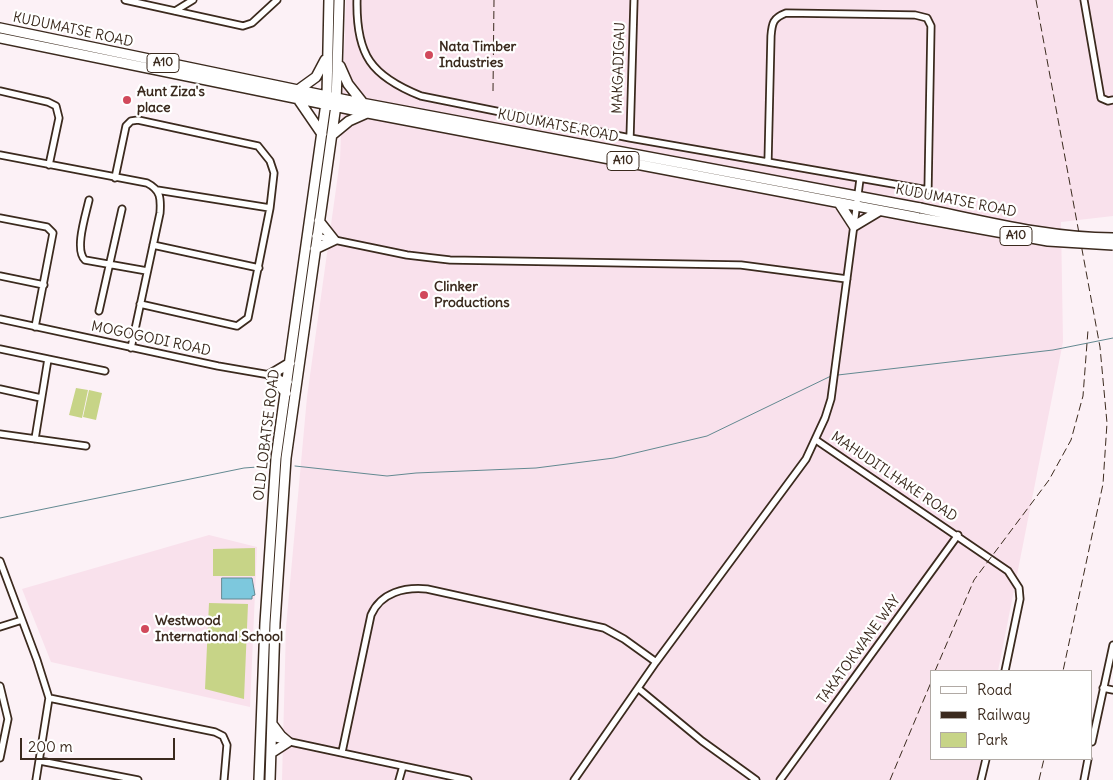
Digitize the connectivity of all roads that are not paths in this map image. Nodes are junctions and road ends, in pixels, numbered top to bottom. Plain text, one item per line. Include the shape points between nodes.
1 (125, 0) edge
2 (193, 0) edge
3 (277, 0) edge
4 (329, 0) edge
5 (339, 0) edge
6 (357, 0) edge
7 (634, 0) edge
8 (1084, 0) edge
9 (175, 11) junction
10 (0, 28) edge
11 (0, 38) edge
12 (328, 54) junction
13 (338, 61) junction
14 (0, 91) edge
15 (298, 94) junction
16 (1113, 100) edge
17 (331, 101) junction
18 (363, 103) junction
19 (368, 113) junction
20 (322, 134) junction
21 (332, 135) junction
22 (630, 138) junction
23 (0, 155) edge
24 (768, 162) junction
25 (49, 165) junction
26 (115, 178) junction
27 (860, 179) junction
28 (157, 190) junction
29 (858, 195) junction
30 (89, 200) dead end
31 (839, 203) junction
32 (856, 206) junction
33 (270, 208) junction
34 (122, 209) dead end
35 (879, 211) junction
36 (920, 213) junction
37 (0, 218) edge
38 (319, 221) junction
39 (854, 226) junction
40 (313, 236) junction
41 (1113, 238) edge
42 (334, 240) junction
43 (153, 245) junction
44 (1113, 245) edge
45 (315, 249) junction
46 (110, 264) junction
47 (259, 268) junction
48 (147, 271) junction
49 (0, 276) edge
50 (847, 279) junction
51 (44, 285) junction
52 (140, 304) junction
53 (99, 311) dead end
54 (0, 319) edge
55 (35, 327) junction
56 (131, 348) junction
57 (0, 349) edge
58 (48, 359) junction
59 (290, 363) junction
60 (105, 371) dead end
61 (270, 375) junction
62 (292, 382) junction
63 (0, 389) edge
64 (286, 393) junction
65 (41, 398) junction
66 (0, 434) edge
67 (35, 439) junction
68 (816, 440) junction
69 (86, 446) dead end
70 (958, 536) junction
71 (0, 561) edge
72 (22, 620) junction
73 (0, 627) edge
74 (1113, 645) edge
75 (656, 662) junction
76 (1005, 670) edge
77 (0, 687) edge
78 (1103, 688) junction
79 (639, 689) junction
80 (1113, 690) edge
81 (49, 698) junction
82 (262, 723) junction
83 (272, 724) junction
84 (1093, 737) edge
85 (272, 738) junction
86 (288, 742) junction
87 (261, 744) junction
88 (342, 752) junction
89 (271, 753) junction
90 (0, 758) edge
91 (986, 760) edge
92 (1088, 760) edge
93 (40, 761) junction
94 (402, 766) junction
95 (36, 780) edge
96 (138, 780) edge
97 (224, 780) edge
98 (259, 780) edge
99 (270, 780) edge
100 (399, 780) edge
101 (468, 780) edge
102 (574, 780) edge
103 (756, 780) edge
104 (780, 780) edge
105 (981, 780) edge
106 (1084, 780) edge

1 - 9 street
2 - 9 street
3 - 9 street via 252,23 243,26
4 - 12 main road
5 - 13 main road
6 - 22 street via 357,20 367,58 395,86 421,96
7 - 22 street, MAKGADIGAU
8 - 16 street via 1101,98
10 - 15 main road, KUDUMATSE ROAD / A10
11 - 15 main road, KUDUMATSE ROAD / A10
12 - 15 main road via 316,77
12 - 17 main road
13 - 17 main road
13 - 18 main road via 348,84
14 - 25 street via 56,106 59,118
15 - 17 main road, KUDUMATSE ROAD / A10
15 - 20 main road
17 - 18 main road, KUDUMATSE ROAD / A10
17 - 19 main road, KUDUMATSE ROAD / A10
17 - 20 main road, OLD LOBATSE ROAD
17 - 21 main road
18 - 29 main road, KUDUMATSE ROAD / A10
19 - 21 main road via 349,121
19 - 31 main road, KUDUMATSE ROAD / A10
20 - 40 main road, OLD LOBATSE ROAD
21 - 38 main road
22 - 24 street
23 - 25 street
24 - 27 street
24 - 27 street via 771,36 776,17 786,13 915,15 927,18 931,26 928,190
25 - 26 street
26 - 28 street via 147,184
26 - 33 street via 126,126 138,120 258,146 273,168
27 - 29 street
28 - 33 street
28 - 43 street via 160,213
29 - 32 street
29 - 36 main road, KUDUMATSE ROAD / A10
30 - 46 street via 80,253 85,260
31 - 32 main road, KUDUMATSE ROAD / A10
31 - 39 main road
32 - 35 main road, KUDUMATSE ROAD / A10
32 - 39 street
33 - 47 street
34 - 46 street
35 - 36 main road, KUDUMATSE ROAD / A10
35 - 39 main road
36 - 41 main road, KUDUMATSE ROAD / A10, bridge via 1048,234
36 - 44 main road, KUDUMATSE ROAD / A10, bridge via 1048,242
37 - 51 street via 51,229 54,238
38 - 40 main road
38 - 42 main road
39 - 50 street
40 - 42 street
40 - 45 main road
40 - 59 main road, OLD LOBATSE ROAD
42 - 45 main road
42 - 50 street via 450,260 740,264
43 - 47 street
43 - 48 street
45 - 62 main road
46 - 48 street
46 - 53 street
47 - 52 street via 248,318 237,326
48 - 52 street
49 - 51 street
50 - 68 street via 834,378 825,418
51 - 55 street
52 - 56 street
54 - 55 street, MOGOGODI ROAD
55 - 56 street, MOGOGODI ROAD
56 - 61 street, MOGOGODI ROAD
57 - 58 street
58 - 60 street
58 - 65 street
59 - 61 main road
59 - 62 main road, OLD LOBATSE ROAD
61 - 62 street, MOGOGODI ROAD
61 - 64 main road
62 - 64 main road, OLD LOBATSE ROAD
62 - 83 main road, OLD LOBATSE ROAD via 281,518
63 - 65 street
64 - 82 main road, OLD LOBATSE ROAD via 276,458
65 - 67 street
66 - 67 street
67 - 69 street
68 - 70 street, MAHUDITLHAKE ROAD
68 - 75 street via 806,460
70 - 76 street, MAHUDITLHAKE ROAD via 1008,571 1018,588 1018,611
70 - 104 street, TAKATOKWANE WAY
71 - 72 street
72 - 73 street
72 - 81 street
74 - 78 street
75 - 79 street
75 - 88 street via 604,628 427,589 399,590 371,615
77 - 90 street via 8,719
78 - 80 street
78 - 84 street
79 - 102 street
79 - 103 street
81 - 93 street
81 - 97 street via 223,736 226,745
82 - 85 main road
82 - 87 main road, OLD LOBATSE ROAD
83 - 85 main road, OLD LOBATSE ROAD
83 - 86 main road
85 - 86 street
85 - 87 main road
85 - 89 main road, OLD LOBATSE ROAD
86 - 88 street
86 - 89 main road
87 - 98 main road, OLD LOBATSE ROAD
88 - 94 street
89 - 99 main road, OLD LOBATSE ROAD
91 - 105 street
92 - 106 street
93 - 95 street
93 - 96 street
94 - 100 street
94 - 101 street

